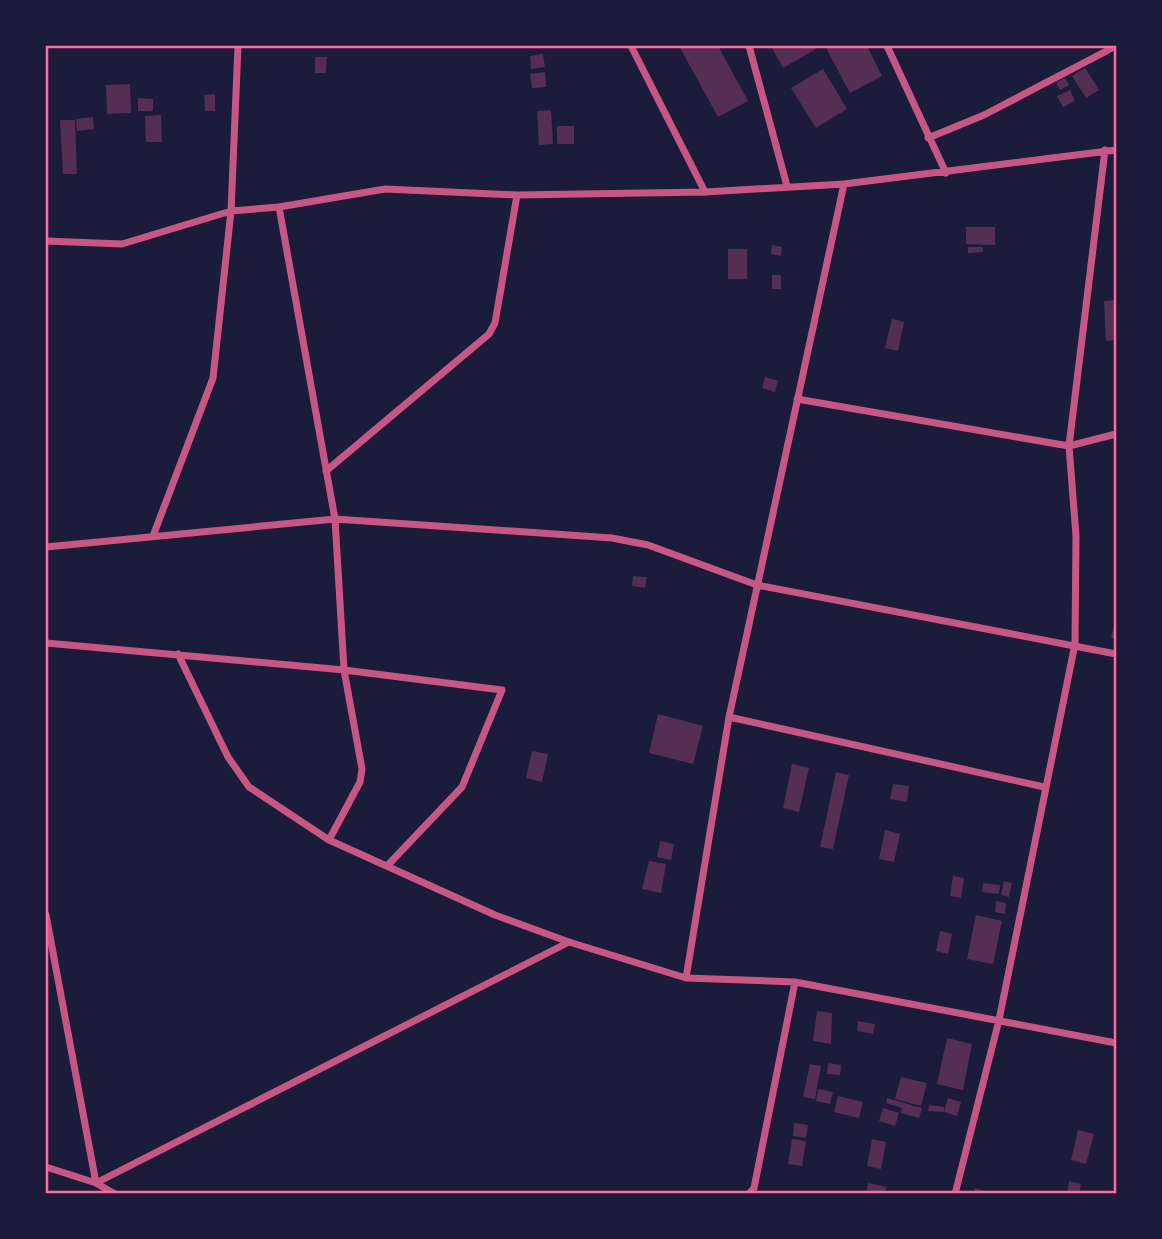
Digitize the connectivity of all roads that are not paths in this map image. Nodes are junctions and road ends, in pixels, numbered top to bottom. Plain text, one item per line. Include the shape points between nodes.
1 (238, 46) edge
2 (631, 46) edge
3 (748, 46) edge
4 (887, 46) edge
5 (1116, 46) edge
6 (928, 138) junction
7 (1105, 150) junction
8 (1116, 150) edge
9 (946, 173) junction
10 (844, 184) junction
11 (787, 186) junction
12 (705, 192) junction
13 (517, 195) junction
14 (279, 207) junction
15 (231, 211) junction
16 (46, 240) edge
17 (797, 398) junction
18 (1116, 434) edge
19 (1069, 446) junction
20 (326, 471) junction
21 (335, 519) junction
22 (153, 537) junction
23 (46, 547) edge
24 (757, 586) junction
25 (46, 643) edge
26 (1075, 644) junction
27 (178, 654) junction
28 (1116, 654) edge
29 (344, 670) junction
30 (729, 716) junction
31 (1044, 787) junction
32 (329, 840) junction
33 (387, 866) junction
34 (46, 915) edge
35 (569, 942) junction
36 (686, 978) junction
37 (795, 982) junction
38 (999, 1020) junction
39 (1116, 1043) edge
40 (46, 1167) edge
41 (96, 1183) junction
42 (115, 1194) edge
43 (749, 1194) edge
44 (955, 1194) edge

1 - 15 street
2 - 12 street
3 - 11 street
4 - 6 street
5 - 6 street via 984,115
6 - 9 street
7 - 8 street
7 - 9 street
7 - 19 street
9 - 10 street
10 - 11 street
10 - 17 street
11 - 12 street
12 - 13 street
13 - 14 street via 385,189
13 - 20 street via 495,323 489,334
14 - 15 street
14 - 20 street
15 - 16 street via 122,244
15 - 22 street via 213,378
17 - 19 street
17 - 24 street
18 - 19 street
19 - 26 street via 1076,536
20 - 21 street
21 - 22 street
21 - 24 street via 612,538 648,545
21 - 29 street
22 - 23 street
24 - 26 street
24 - 30 street
25 - 27 street
26 - 28 street
26 - 31 street
27 - 29 street
27 - 32 street via 229,757 249,787
29 - 32 street via 362,769 360,782
29 - 33 street via 502,690 462,787
30 - 31 street
30 - 36 street
31 - 38 street
32 - 33 street
33 - 35 street via 495,915
34 - 41 street
35 - 36 street
35 - 41 street
36 - 37 street
37 - 38 street
37 - 43 street via 754,1188
38 - 39 street
38 - 44 street
40 - 41 street
41 - 42 street

